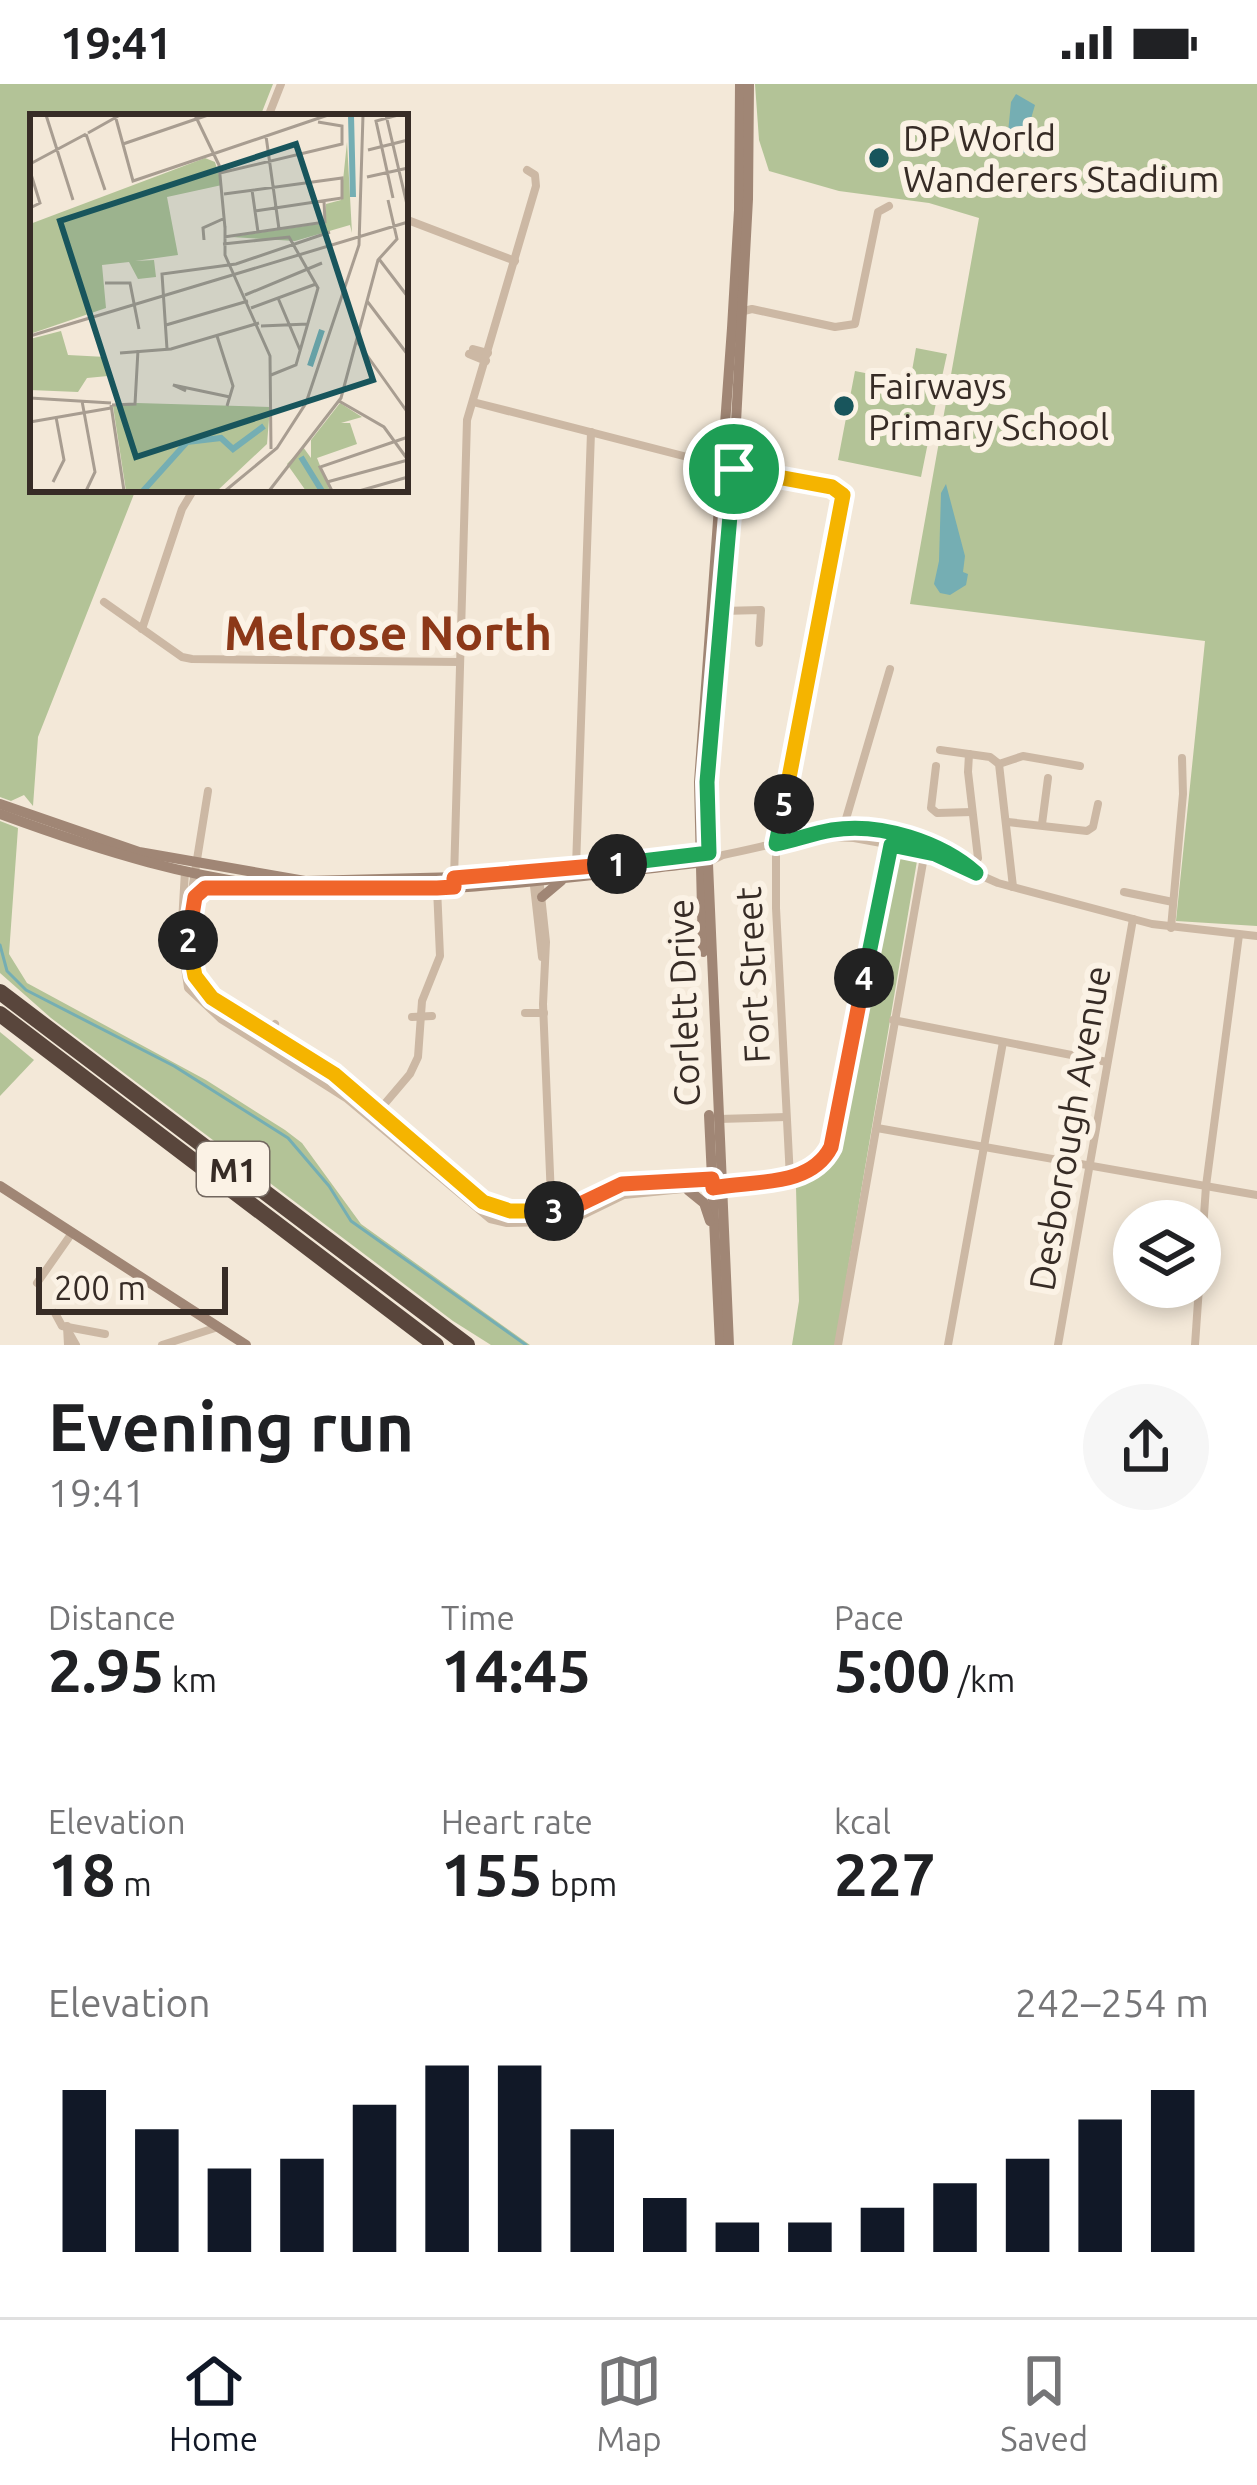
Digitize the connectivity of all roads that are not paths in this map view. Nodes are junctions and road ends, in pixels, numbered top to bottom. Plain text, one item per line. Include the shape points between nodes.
1 (281, 84) edge
2 (740, 84) edge
3 (749, 84) edge
4 (269, 114) edge
5 (527, 170) dead end
6 (889, 206) dead end
7 (408, 220) edge
8 (514, 261) junction
9 (738, 312) junction
10 (471, 352) dead end
11 (487, 357) junction
12 (472, 402) junction
13 (591, 432) junction
14 (728, 467) junction
15 (192, 492) edge
16 (104, 602) dead end
17 (722, 611) junction
18 (142, 629) junction
19 (759, 643) dead end
20 (460, 662) junction
21 (890, 669) dead end
22 (940, 750) dead end
23 (969, 754) junction
24 (1182, 758) dead end
25 (999, 764) junction
26 (936, 766) dead end
27 (1079, 766) dead end
28 (1048, 778) dead end
29 (208, 791) dead end
30 (0, 804) edge
31 (1098, 804) dead end
32 (973, 812) junction
33 (0, 814) edge
34 (1008, 822) junction
35 (1042, 824) junction
36 (843, 829) junction
37 (812, 836) junction
38 (888, 839) junction
39 (776, 844) junction
40 (925, 851) junction
41 (708, 858) junction
42 (978, 858) dead end
43 (613, 864) junction
44 (189, 866) junction
45 (573, 873) junction
46 (631, 873) junction
47 (976, 873) junction
48 (536, 876) junction
49 (518, 881) junction
50 (454, 882) junction
51 (280, 886) junction
52 (1013, 886) junction
53 (437, 888) junction
54 (1124, 892) dead end
55 (538, 896) junction
56 (1173, 902) junction
57 (1133, 920) junction
58 (1171, 928) junction
59 (188, 933) junction
60 (1239, 935) junction
61 (1257, 936) edge
62 (0, 992) edge
63 (525, 1013) dead end
64 (544, 1013) junction
65 (3, 1016) edge
66 (893, 1020) junction
67 (275, 1024) dead end
68 (266, 1031) junction
69 (260, 1042) junction
70 (1003, 1042) junction
71 (1107, 1062) junction
72 (375, 1116) junction
73 (786, 1117) junction
74 (717, 1119) junction
75 (877, 1128) junction
76 (983, 1146) junction
77 (1090, 1165) junction
78 (790, 1178) junction
79 (719, 1183) junction
80 (0, 1186) edge
81 (1206, 1186) junction
82 (688, 1190) junction
83 (1257, 1195) edge
84 (1205, 1200) edge
85 (552, 1217) junction
86 (72, 1233) junction
87 (714, 1236) junction
88 (37, 1283) dead end
89 (380, 1305) junction
90 (1198, 1308) edge
91 (56, 1313) dead end
92 (218, 1327) junction
93 (68, 1329) junction
94 (105, 1334) dead end
95 (194, 1340) edge
96 (72, 1345) edge
97 (162, 1345) edge
98 (246, 1345) edge
99 (424, 1345) edge
100 (436, 1345) edge
101 (467, 1345) edge
102 (720, 1345) edge
103 (729, 1345) edge
104 (838, 1345) edge
105 (948, 1345) edge
106 (1058, 1345) edge
107 (1195, 1345) edge

1 - 4 street
2 - 9 main road, Corlett Drive
3 - 9 main road, Corlett Drive
5 - 8 street via 536,186
6 - 9 street via 878,212 852,325
7 - 8 street
8 - 11 street
9 - 14 main road, Corlett Drive
10 - 11 street
11 - 12 street
12 - 13 street
12 - 20 street
13 - 14 street
13 - 45 street
14 - 17 main road, Corlett Drive
14 - 39 street, Fort Street via 838,489 843,500
14 - 41 main road, Corlett Drive via 699,782
15 - 18 street
16 - 18 street
17 - 19 street via 761,610
17 - 41 main road, Corlett Drive
18 - 20 street via 192,659
20 - 50 street
21 - 36 street
22 - 23 street
23 - 25 street
23 - 32 street
24 - 56 street
25 - 27 street via 1023,756
25 - 34 street
26 - 32 street via 931,808
28 - 35 street
29 - 44 street
30 - 44 main road
31 - 35 street via 1090,831
32 - 42 street
33 - 44 main road via 133,860
34 - 35 street
34 - 52 street
36 - 37 street
36 - 38 street
37 - 38 street
37 - 39 street
38 - 40 street
38 - 47 street via 937,846
38 - 78 street via 837,1119 825,1159
39 - 41 street
39 - 73 street, Fort Street
40 - 47 street
40 - 66 street
41 - 43 main road
41 - 46 main road
41 - 74 main road, Corlett Drive
41 - 79 main road, Corlett Drive
43 - 45 main road
43 - 46 main road
44 - 50 main road via 305,881
44 - 51 main road
44 - 59 street
44 - 69 street via 181,940 188,988
45 - 46 main road
45 - 48 main road
45 - 55 main road
47 - 52 street
48 - 49 main road
48 - 50 main road
48 - 55 street
49 - 50 main road
49 - 55 main road
50 - 53 main road
51 - 53 main road
51 - 59 main road via 202,890
52 - 57 street
53 - 72 street via 439,961 425,991 414,1066
54 - 56 street
55 - 64 street
56 - 58 street
57 - 58 street
57 - 71 street, Desborough Avenue
58 - 60 street
59 - 68 street via 192,967 207,992
60 - 61 street
60 - 81 street
62 - 101 highway, M1
63 - 64 street
64 - 85 street
65 - 89 highway, M1
66 - 70 street
66 - 75 street
67 - 68 street
68 - 69 street
68 - 72 street via 322,1065
69 - 72 street
70 - 71 street
70 - 76 street
71 - 77 street, Desborough Avenue
72 - 85 street via 488,1205
73 - 74 street
73 - 78 street, Fort Street
74 - 79 main road, Corlett Drive
75 - 76 street
75 - 104 street
76 - 77 street
76 - 105 street
77 - 81 street
77 - 106 street, Desborough Avenue
78 - 79 street
79 - 82 street
79 - 85 street via 614,1186
79 - 87 main road, Corlett Drive
79 - 103 main road, Corlett Drive
80 - 86 main road
81 - 83 street
81 - 84 street
82 - 85 street via 620,1196 583,1215
82 - 87 main road via 704,1203
86 - 88 street
86 - 92 main road
87 - 102 main road, Corlett Drive
89 - 99 highway
89 - 100 highway, M1
90 - 107 street
91 - 93 street
92 - 95 street
92 - 98 main road
93 - 94 street
93 - 96 street
95 - 97 street

